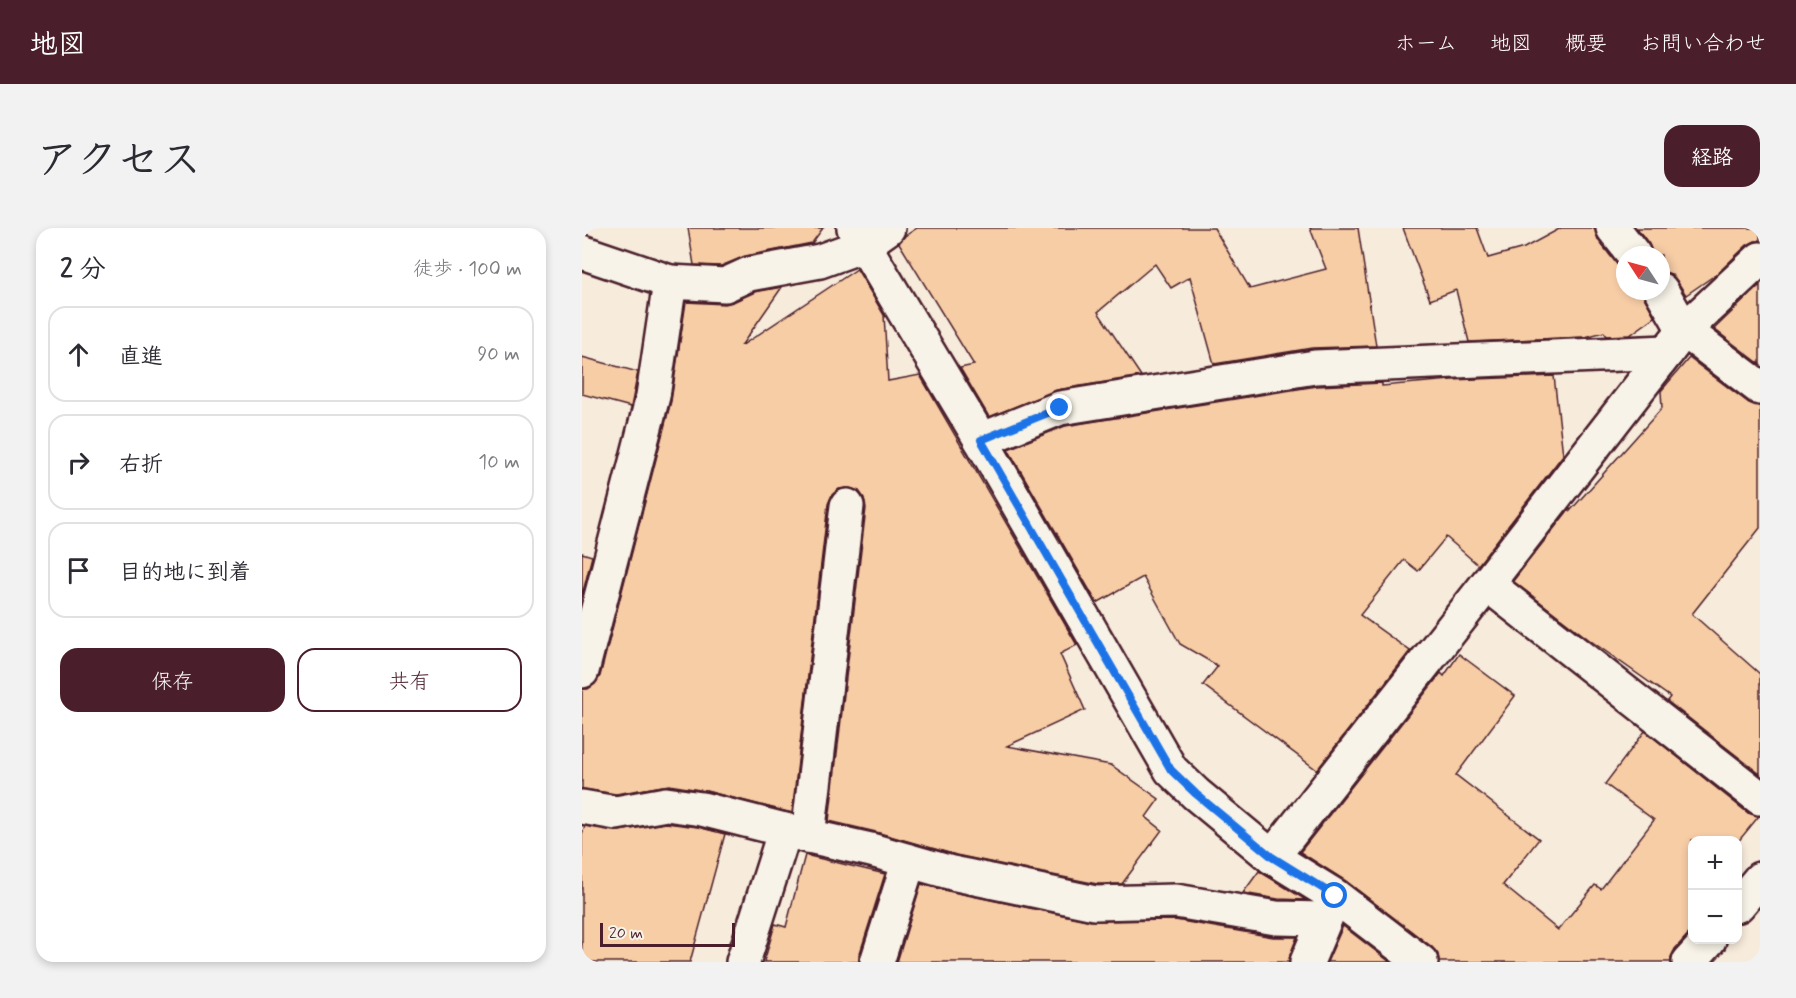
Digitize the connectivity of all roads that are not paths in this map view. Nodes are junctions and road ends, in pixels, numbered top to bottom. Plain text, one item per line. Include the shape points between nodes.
1 (1613, 228) edge
2 (869, 234) edge
3 (1627, 246) edge
4 (582, 252) edge
5 (1760, 259) edge
6 (670, 282) junction
7 (1664, 300) edge
8 (1676, 341) junction
9 (1760, 388) edge
10 (981, 440) junction
11 (847, 506) dead end
12 (1487, 584) junction
13 (582, 671) edge
14 (1760, 798) edge
15 (582, 807) edge
16 (797, 833) junction
17 (1272, 857) junction
18 (909, 861) junction
19 (1760, 879) edge
20 (1742, 899) edge
21 (1329, 907) junction
22 (1704, 944) edge
23 (743, 962) edge
24 (877, 962) edge
25 (1308, 962) edge
26 (1421, 962) edge
27 (1689, 962) edge

1 - 3 street
2 - 6 street via 820,261 749,274 724,285
2 - 10 street
4 - 6 street
5 - 8 street
6 - 13 street via 652,396
7 - 8 street
8 - 9 street
8 - 10 street via 1316,367 1060,408
8 - 12 street
10 - 17 street via 1171,770
11 - 16 street
12 - 14 street
12 - 17 street
15 - 16 street via 616,813 666,804
16 - 18 street
16 - 23 street
17 - 21 street
18 - 21 street via 1095,903 1176,901 1276,918
18 - 24 street
19 - 20 street
21 - 25 street
21 - 26 street
22 - 27 street

